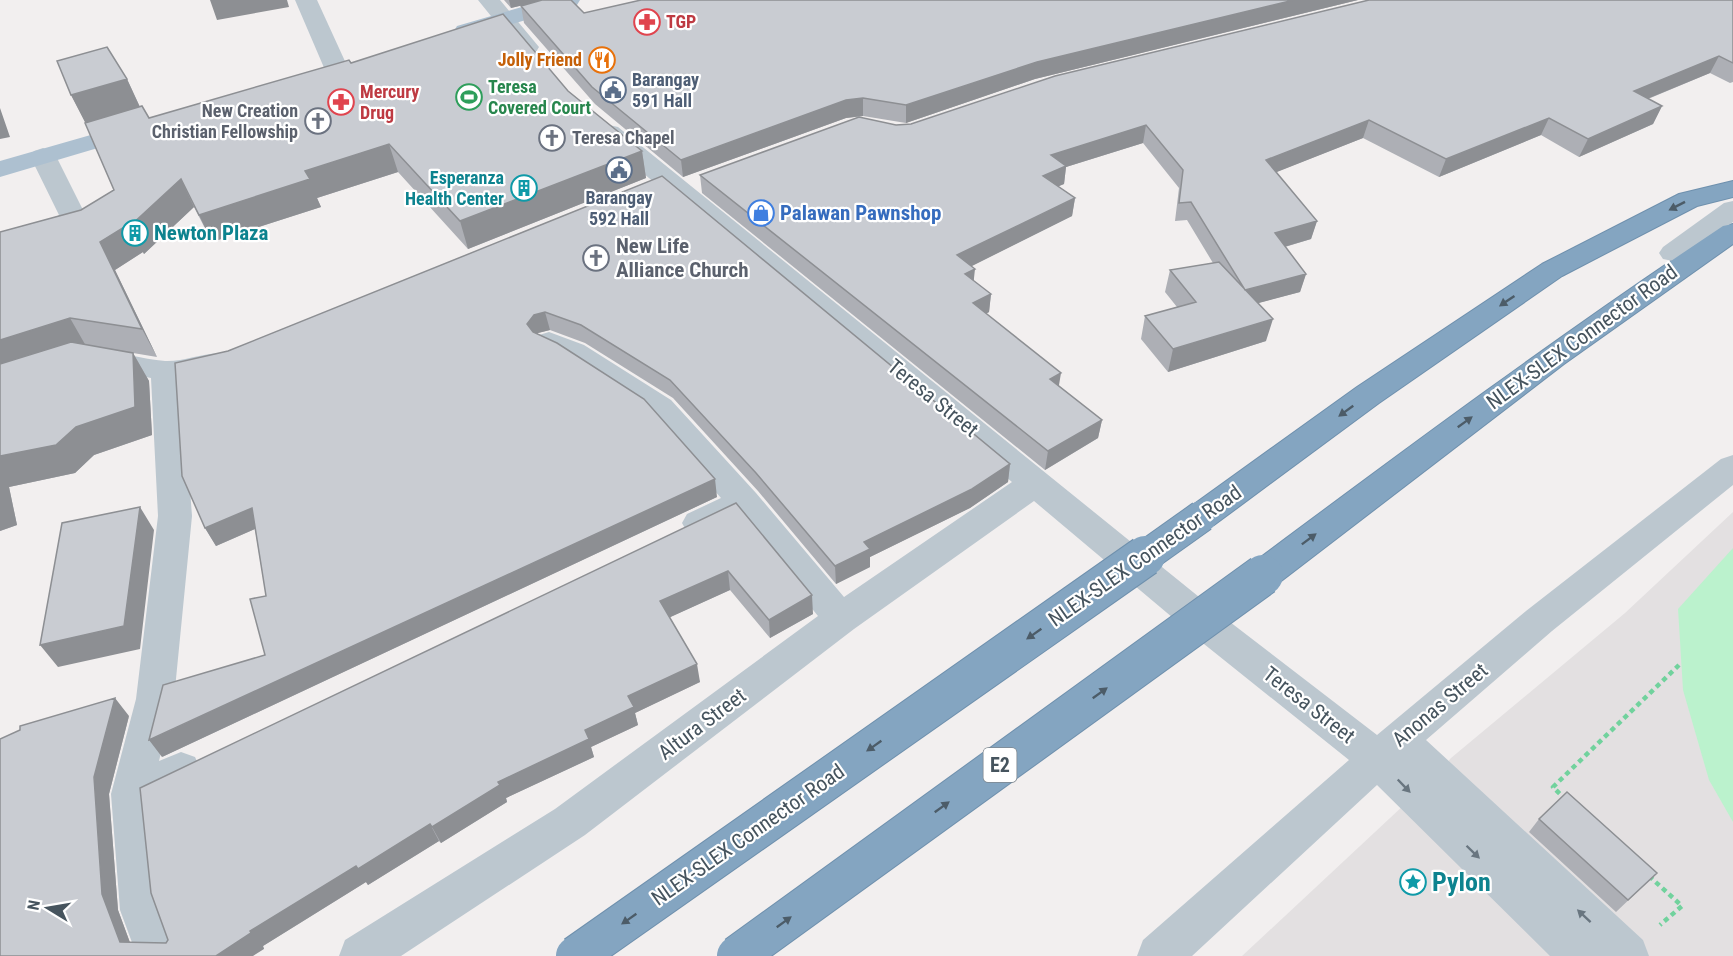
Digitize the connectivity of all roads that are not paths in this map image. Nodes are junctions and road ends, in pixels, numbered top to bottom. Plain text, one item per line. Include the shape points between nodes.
1 (306, 0) edge
2 (589, 0) edge
3 (560, 3) edge
4 (496, 10) edge
5 (444, 38) edge
6 (348, 66) joint
7 (547, 69) edge
8 (314, 76) edge
9 (592, 118) edge
10 (156, 123) edge
11 (44, 156) junction
12 (0, 169) edge
13 (682, 184) junction
14 (1733, 189) edge
15 (637, 194) edge
16 (1733, 209) edge
17 (1733, 232) edge
18 (0, 246) edge
19 (1672, 253) dead end
20 (549, 342) edge
21 (248, 351) edge
22 (66, 365) edge
23 (166, 371) junction
24 (1733, 467) edge
25 (1036, 482) junction
26 (744, 502) junction
27 (668, 538) edge
28 (841, 619) junction
29 (1388, 749) junction
30 (206, 758) edge
31 (131, 794) junction
32 (1440, 800) junction
33 (159, 956) edge
34 (361, 956) edge
35 (576, 956) edge
36 (737, 956) edge
37 (1159, 956) edge
38 (1581, 956) edge
39 (1627, 956) edge

1 - 6 street
2 - 3 main road
3 - 4 main road
4 - 5 main road
4 - 7 street
6 - 8 main road
9 - 13 street, Teresa Street
10 - 11 main road
11 - 12 main road
11 - 18 street via 73,216 60,228
13 - 15 street
13 - 25 street, Teresa Street
14 -> 35 highway, NLEX-SLEX Connector Road, bridge via 1688,200 1552,270 1368,395
16 - 19 street
36 -> 17 highway, NLEX-SLEX Connector Road / E2, bridge via 1263,575 1644,291
20 - 26 street via 573,352 660,408
21 - 23 street via 191,369
22 - 23 street via 102,358
23 - 31 street via 176,516 155,699
24 - 29 street, Anonas Street via 1539,621
25 - 28 street, Altura Street
25 - 29 street, Teresa Street via 1217,633
26 - 27 street
26 - 28 street
28 - 34 street, Altura Street via 570,822
29 - 32 street, Teresa Street
29 - 37 street, Anonas Street
30 - 31 street
31 - 33 street via 142,910
32 -> 38 street
39 -> 32 street

